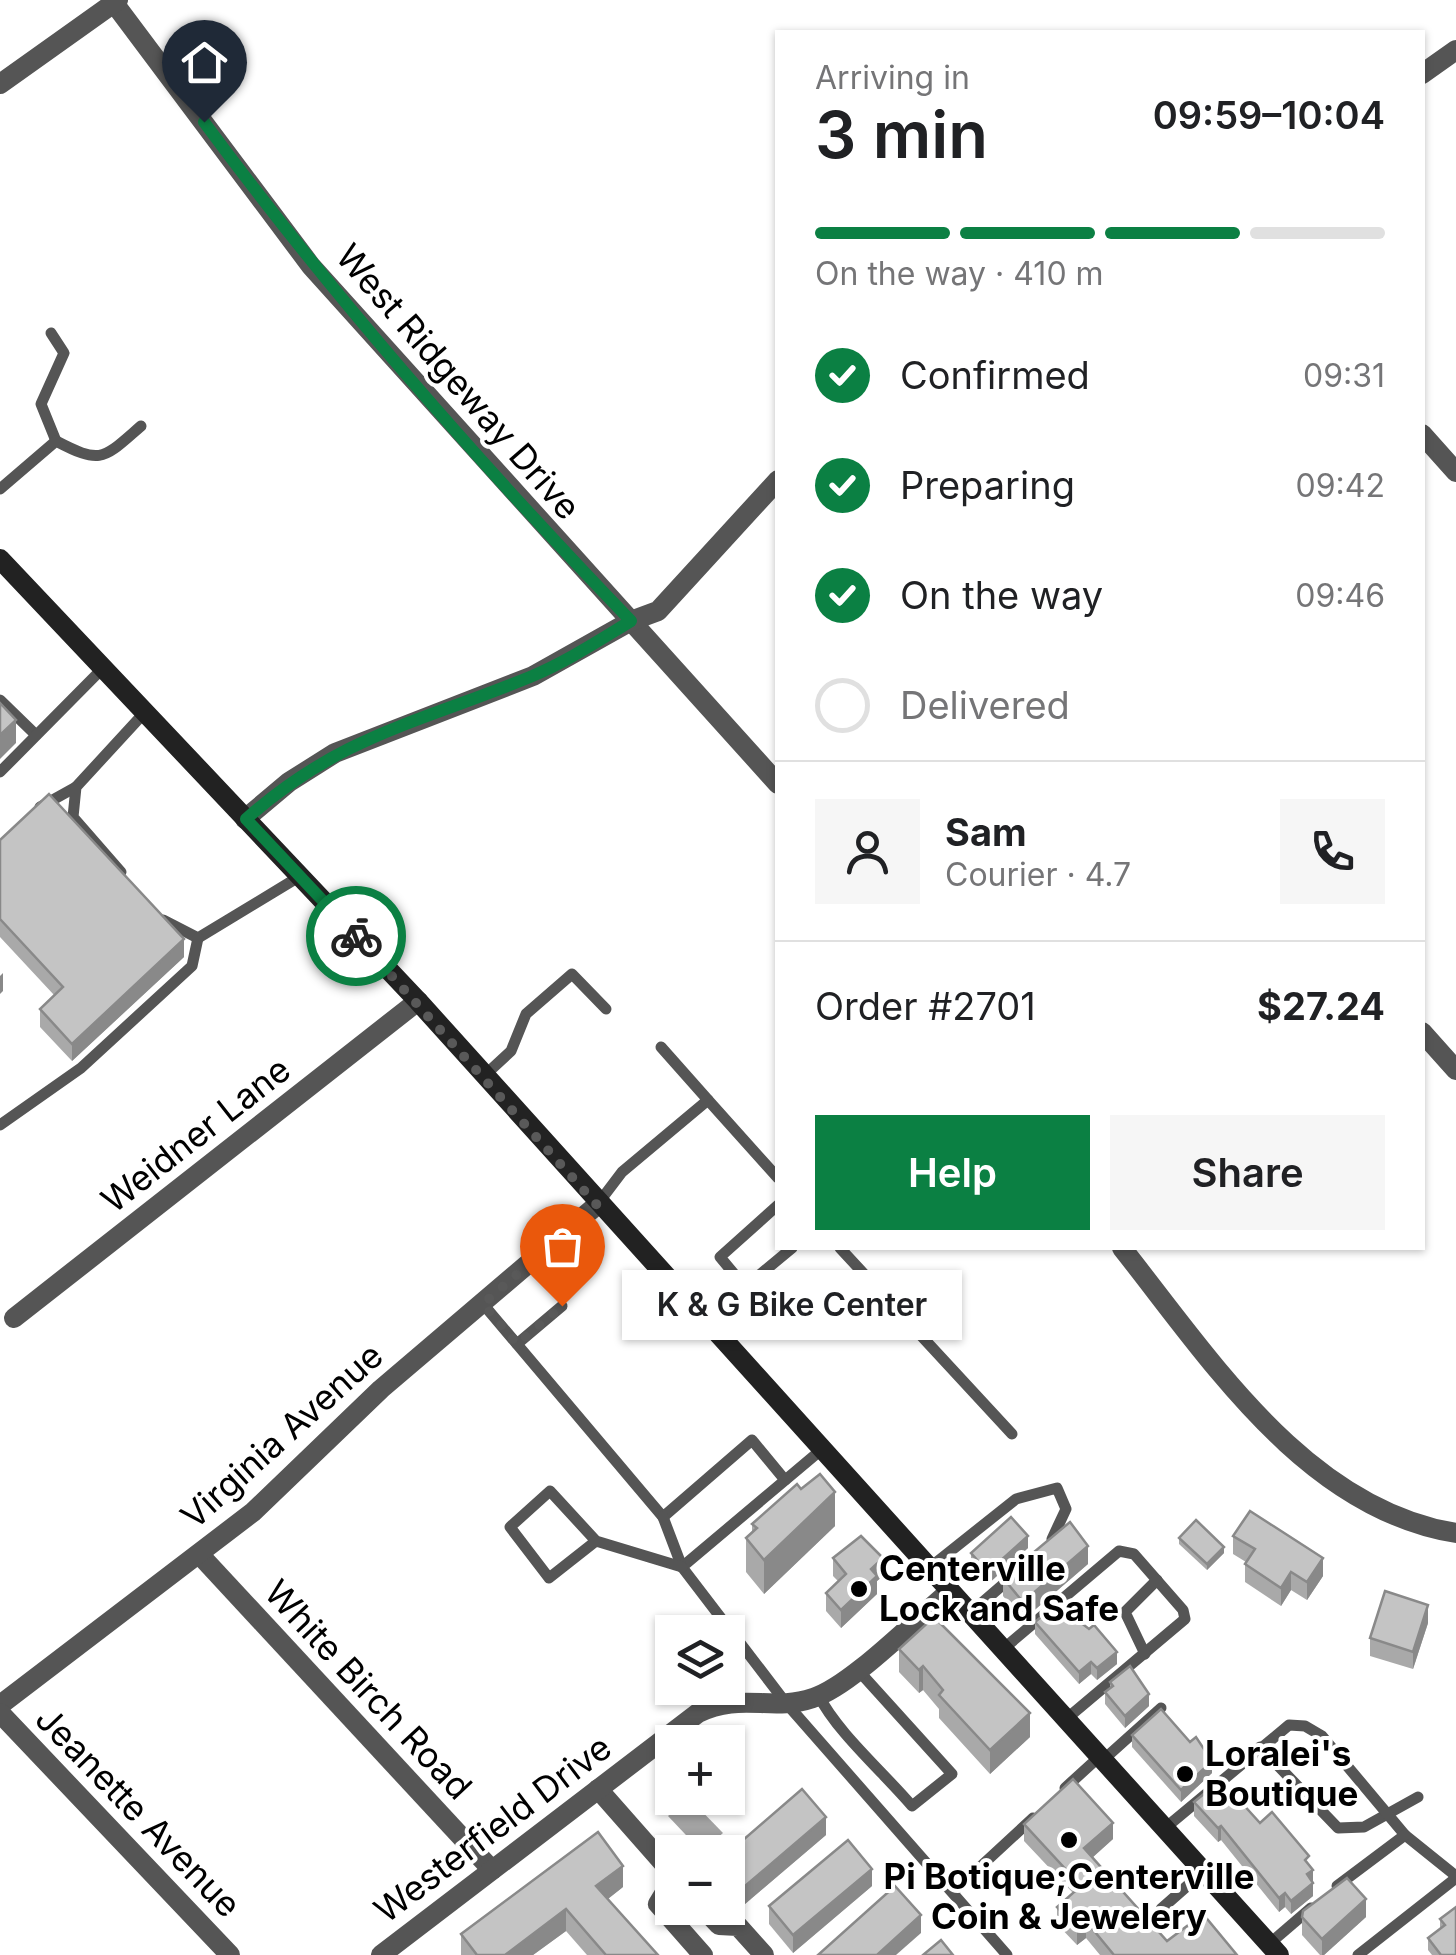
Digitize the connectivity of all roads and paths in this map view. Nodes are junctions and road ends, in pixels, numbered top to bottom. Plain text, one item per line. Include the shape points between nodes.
1 (116, 2) edge
2 (1456, 50) edge
3 (1425, 72) edge
4 (0, 84) edge
5 (51, 333) dead end
6 (142, 426) dead end
7 (1425, 437) edge
8 (56, 441) junction
9 (1456, 472) edge
10 (775, 483) edge
11 (0, 489) edge
12 (0, 559) edge
13 (631, 621) junction
14 (102, 668) junction
15 (0, 700) edge
16 (146, 712) junction
17 (36, 735) junction
18 (0, 772) edge
19 (775, 781) edge
20 (76, 787) junction
21 (29, 818) edge
22 (246, 819) junction
23 (297, 878) junction
24 (131, 884) edge
25 (154, 910) edge
26 (198, 938) junction
27 (418, 1001) junction
28 (606, 1008) dead end
29 (1425, 1035) edge
30 (661, 1047) dead end
31 (1456, 1070) edge
32 (484, 1076) junction
33 (708, 1100) junction
34 (0, 1125) edge
35 (775, 1175) edge
36 (597, 1205) junction
37 (775, 1209) edge
38 (790, 1250) edge
39 (842, 1250) edge
40 (1124, 1250) edge
41 (744, 1287) junction
42 (483, 1304) junction
43 (562, 1306) dead end
44 (14, 1318) dead end
45 (705, 1322) junction
46 (517, 1344) junction
47 (1012, 1434) dead end
48 (821, 1450) junction
49 (786, 1480) junction
50 (663, 1517) junction
51 (1456, 1534) edge
52 (596, 1542) junction
53 (1047, 1545) edge
54 (199, 1554) junction
55 (682, 1567) junction
56 (928, 1568) junction
57 (1022, 1568) edge
58 (1157, 1580) junction
59 (949, 1592) junction
60 (969, 1614) junction
61 (1002, 1650) junction
62 (1145, 1654) junction
63 (857, 1669) junction
64 (818, 1696) junction
65 (786, 1703) junction
66 (0, 1705) edge
67 (1161, 1708) edge
68 (0, 1713) edge
69 (1065, 1720) junction
70 (1260, 1747) junction
71 (1100, 1759) junction
72 (598, 1789) junction
73 (1418, 1797) dead end
74 (1055, 1798) edge
75 (1040, 1811) edge
76 (1390, 1812) junction
77 (1164, 1829) junction
78 (1405, 1835) junction
79 (655, 1854) edge
80 (492, 1870) junction
81 (1203, 1872) junction
82 (1456, 1877) edge
83 (953, 1892) junction
84 (1161, 1909) dead end
85 (677, 1925) edge
86 (719, 1925) edge
87 (1274, 1950) edge
88 (1363, 1953) edge
89 (230, 1955) edge
90 (382, 1955) edge
91 (703, 1955) edge
92 (764, 1955) edge
93 (1007, 1955) edge

1 - 4 street
1 - 13 street, West Ridgeway Drive via 311,266
2 - 3 street
5 - 8 lane via 64,353 41,404
6 - 8 lane via 106,456 90,459
7 - 9 street
8 - 11 lane
10 - 13 street via 658,612
12 - 14 main road
13 - 19 street, West Ridgeway Drive
13 - 22 street via 533,676 334,753
14 - 16 main road
14 - 17 lane
15 - 17 lane
16 - 20 lane
16 - 22 main road
17 - 18 lane
20 - 21 lane
20 - 24 lane via 73,817
22 - 23 main road
23 - 26 lane
23 - 27 main road
25 - 26 lane via 166,924
26 - 34 lane via 192,966 82,1068
27 - 32 main road
27 - 44 street, Weidner Lane
28 - 32 lane via 572,974 526,1014 510,1050
29 - 31 street
30 - 33 lane
32 - 36 main road
33 - 35 lane
33 - 36 lane via 622,1172
36 - 42 street, Virginia Avenue
36 - 45 main road
37 - 41 lane via 720,1257
38 - 41 lane
39 - 47 lane
40 - 51 street via 1261,1416 1312,1464 1382,1512
41 - 45 lane
42 - 46 lane
42 - 54 street, Virginia Avenue
43 - 46 lane
45 - 48 main road
46 - 50 lane
48 - 49 lane
48 - 56 main road
49 - 50 lane via 752,1440
49 - 55 lane
50 - 55 lane
52 - 52 lane via 550,1491 510,1527 549,1578
52 - 55 lane
53 - 56 lane via 1059,1533 1066,1509 1056,1488 1016,1499
54 - 66 street, Virginia Avenue
54 - 80 street, White Birch Road
55 - 65 lane
56 - 59 main road
57 - 60 lane
58 - 61 lane via 1134,1554 1119,1551
58 - 62 lane via 1125,1612
58 - 62 lane via 1186,1615
59 - 60 main road
59 - 63 street, Westerfield Drive
60 - 61 main road
61 - 69 main road
62 - 69 lane
63 - 64 street, Westerfield Drive
63 - 64 lane via 952,1774 912,1806 830,1720
64 - 65 street, Westerfield Drive
65 - 72 street, Westerfield Drive via 719,1703
65 - 83 lane
67 - 71 lane
68 - 89 street, Jeanette Avenue
69 - 71 main road
70 - 76 lane via 1338,1828 1354,1830
70 - 76 lane via 1289,1725 1305,1726 1322,1736
70 - 77 lane
71 - 74 lane
71 - 77 main road
72 - 79 street
72 - 80 street, Westerfield Drive
73 - 76 lane
75 - 83 lane
76 - 78 lane
77 - 81 main road
78 - 82 lane
78 - 87 lane
80 - 90 street, Westerfield Drive
81 - 84 lane
81 - 87 main road
82 - 88 lane
83 - 93 lane
85 - 91 street
86 - 92 street via 738,1926

